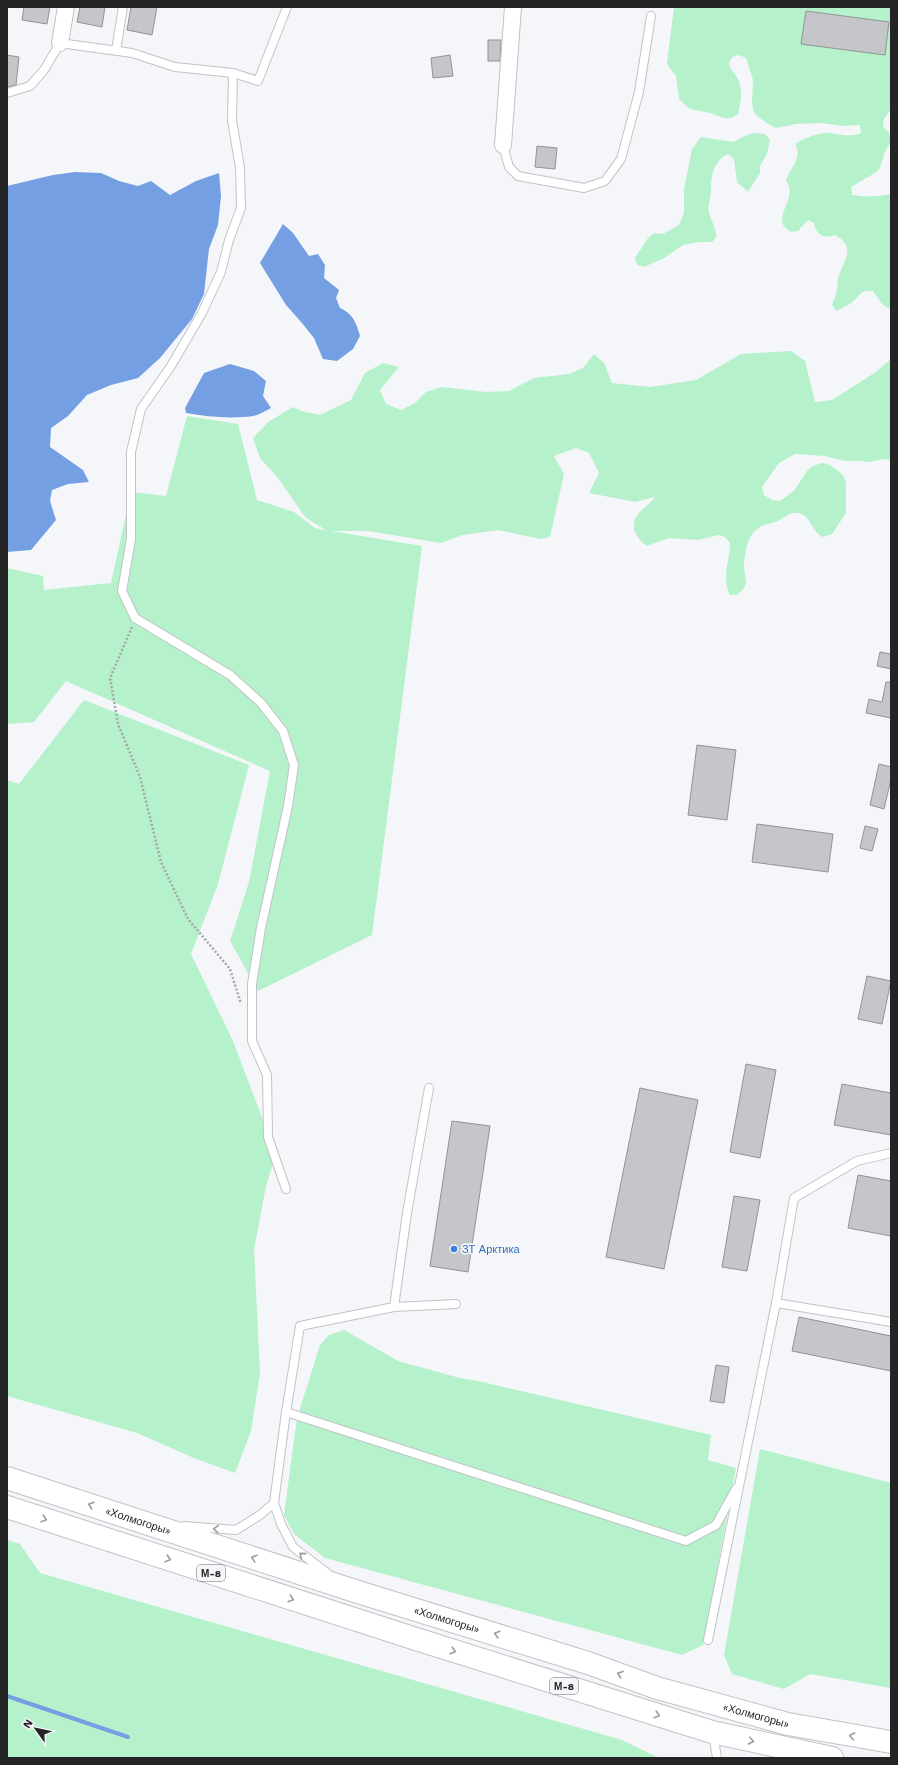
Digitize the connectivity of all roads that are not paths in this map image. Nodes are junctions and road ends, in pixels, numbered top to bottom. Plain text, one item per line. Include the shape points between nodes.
1 (66, 7) edge
2 (123, 7) edge
3 (287, 7) edge
4 (513, 7) edge
5 (651, 16) dead end
6 (60, 42) junction
7 (116, 50) junction
8 (233, 73) junction
9 (7, 93) edge
10 (503, 145) joint
11 (429, 1088) dead end
12 (891, 1152) edge
13 (286, 1188) dead end
14 (776, 1303) junction
15 (456, 1304) dead end
16 (394, 1307) junction
17 (891, 1322) edge
18 (286, 1412) junction
19 (7, 1478) edge
20 (740, 1483) junction
21 (274, 1503) junction
22 (7, 1507) edge
23 (129, 1518) junction
24 (358, 1592) junction
25 (708, 1640) dead end
26 (712, 1732) junction
27 (891, 1742) edge
28 (718, 1758) edge
29 (832, 1758) edge

1 - 6 street
2 - 7 lane
3 - 8 lane via 258,81
4 - 10 street
5 - 10 lane via 639,92 621,159 605,181 584,188 518,176 509,167
6 - 7 lane
6 - 9 lane via 44,70 30,86
7 - 8 lane via 175,67
8 - 13 lane via 232,120 240,168 241,208 229,240 222,272 202,313 171,366 141,409 131,452 131,539 122,591 135,618 230,675 261,703 283,731 294,765 252,984 252,1041 267,1075 268,1137
11 - 16 lane
12 - 14 lane via 857,1161 794,1198
14 - 17 lane
14 - 20 lane
15 - 16 lane
16 - 18 lane via 300,1326
18 - 20 lane via 686,1541 716,1525
18 - 21 lane
23 -> 19 highway, «Холмогоры» / М-8
20 - 25 lane
21 -> 23 lane via 236,1530 190,1527
24 -> 21 lane via 318,1567 293,1547 280,1524
22 -> 26 highway, М-8
24 -> 23 highway, «Холмогоры» / М-8
27 -> 24 highway, «Холмогоры» / М-8 via 788,1724 727,1708
26 - 28 lane
26 -> 29 highway, М-8

